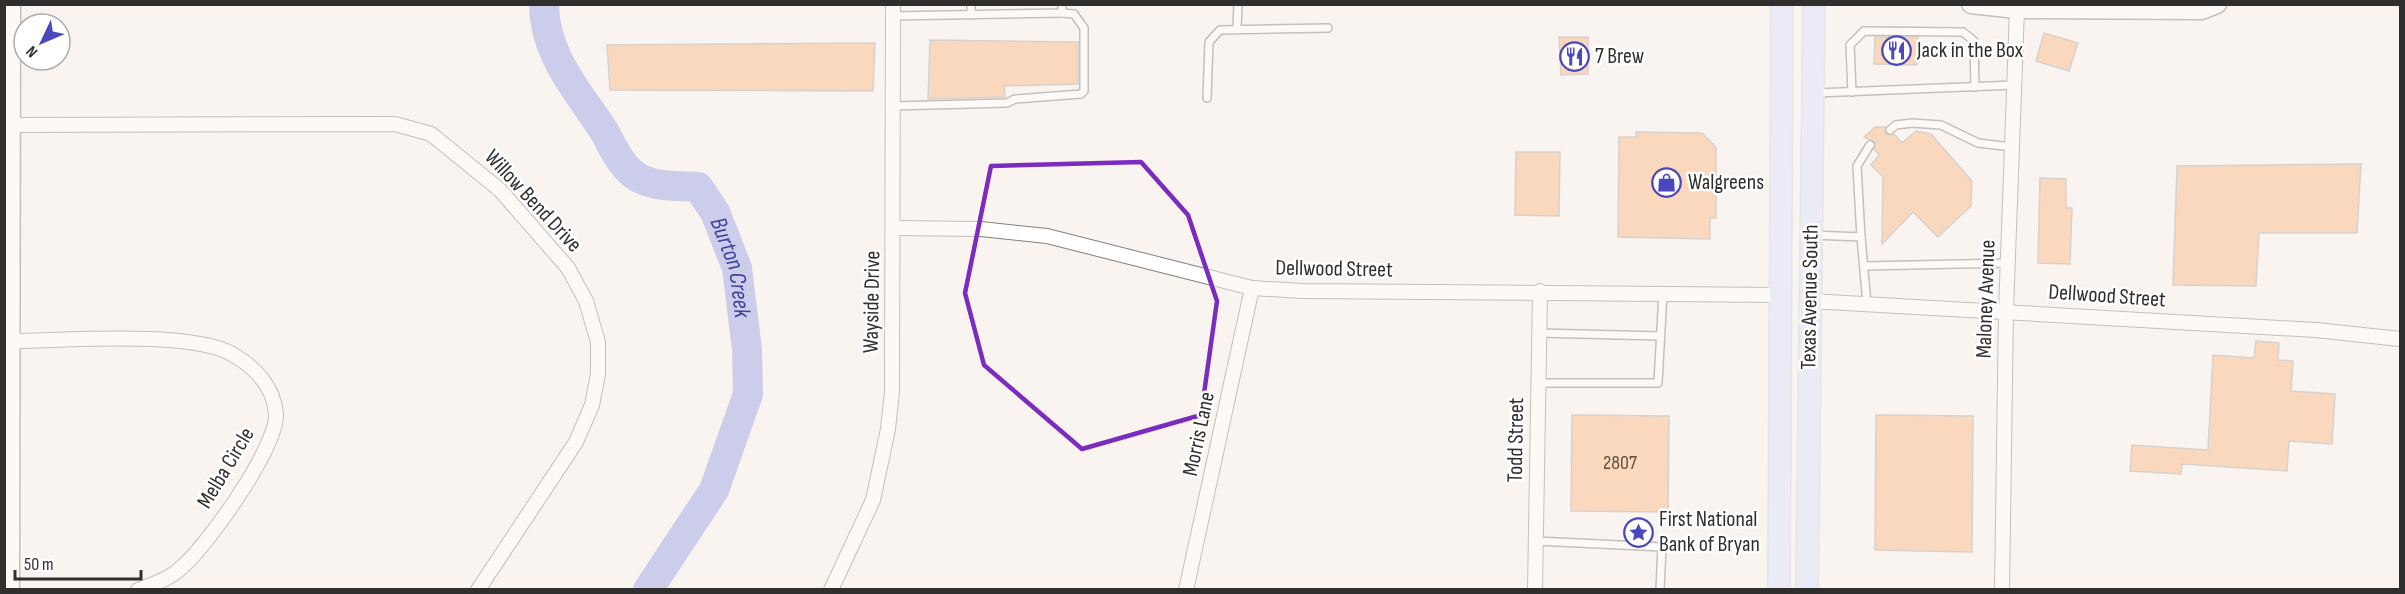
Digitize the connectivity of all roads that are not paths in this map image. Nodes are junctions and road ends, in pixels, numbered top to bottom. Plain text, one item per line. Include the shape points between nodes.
1 (11, 4) edge
2 (971, 4) edge
3 (1238, 4) edge
4 (1782, 4) edge
5 (1814, 4) edge
6 (1971, 4) edge
7 (2217, 4) edge
8 (1062, 9) edge
9 (2017, 9) junction
10 (893, 10) edge
11 (971, 15) junction
12 (1238, 28) junction
13 (1329, 28) dead end
14 (2014, 85) junction
15 (1975, 87) junction
16 (1852, 92) junction
17 (1814, 93) junction
18 (1207, 98) dead end
19 (893, 106) junction
20 (9, 125) junction
21 (1890, 130) dead end
22 (1870, 145) dead end
23 (2012, 147) junction
24 (894, 228) junction
25 (1810, 235) junction
26 (1861, 237) junction
27 (2008, 263) junction
28 (1864, 266) junction
29 (1252, 288) junction
30 (1540, 291) junction
31 (1663, 293) junction
32 (1781, 295) junction
33 (1810, 301) junction
34 (1867, 304) junction
35 (2006, 311) junction
36 (1539, 333) junction
37 (1660, 336) junction
38 (2400, 339) edge
39 (10, 340) junction
40 (7, 380) edge
41 (1539, 383) junction
42 (1536, 541) junction
43 (10, 590) edge
44 (138, 590) edge
45 (478, 590) edge
46 (831, 590) edge
47 (1186, 590) edge
48 (1535, 590) edge
49 (1660, 590) edge
50 (1779, 590) edge
51 (1807, 590) edge
52 (2002, 590) edge

1 - 20 street
2 - 11 lane
3 - 12 lane
4 - 32 main road, Texas Avenue South
5 - 17 main road, Texas Avenue South
6 - 9 street
7 - 9 street via 2202,10
8 - 11 lane
8 - 19 lane via 1074,14 1084,27 1082,94 1015,99 1007,103
9 - 14 street, Maloney Avenue
10 - 11 lane
10 - 19 street, Wayside Drive
12 - 13 lane
12 - 18 lane via 1220,30 1209,42
14 - 15 lane
14 - 23 street, Maloney Avenue
15 - 16 lane
15 - 16 lane via 1974,40 1963,32 1864,31 1850,45
16 - 17 lane
17 - 25 main road, Texas Avenue South
19 - 24 street, Wayside Drive
20 - 39 street
20 - 45 street, Willow Bend Drive via 395,124 431,134 500,190 568,268 586,302 598,342 598,374 592,405 576,442
21 - 23 lane via 1912,123 1941,125 1978,143
22 - 26 lane via 1857,166
23 - 27 street, Maloney Avenue
24 - 29 street, Dellwood Street via 981,229 1047,236
24 - 46 street, Wayside Drive via 888,429 873,500
25 - 26 lane
25 - 33 main road, Texas Avenue South
26 - 28 lane
27 - 28 lane
27 - 35 street, Maloney Avenue
28 - 34 lane
29 - 30 street, Dellwood Street
29 - 47 street, Morris Lane
30 - 31 street, Dellwood Street
30 - 36 street, Todd Street
31 - 32 street, Dellwood Street
31 - 37 lane
32 - 50 main road, Texas Avenue South
33 - 34 street, Dellwood Street
33 - 51 main road, Texas Avenue South
34 - 35 street, Dellwood Street
35 - 38 street, Dellwood Street via 2316,330
35 - 52 street, Maloney Avenue
36 - 37 lane
36 - 41 street, Todd Street
37 - 41 lane via 1658,382
39 - 40 street
39 - 44 street, Melba Circle via 169,340 204,344 231,354 258,373 273,399 276,416 271,442 198,551 181,568
40 - 43 street
41 - 42 street, Todd Street
42 - 48 street, Todd Street
42 - 49 lane via 1662,547

